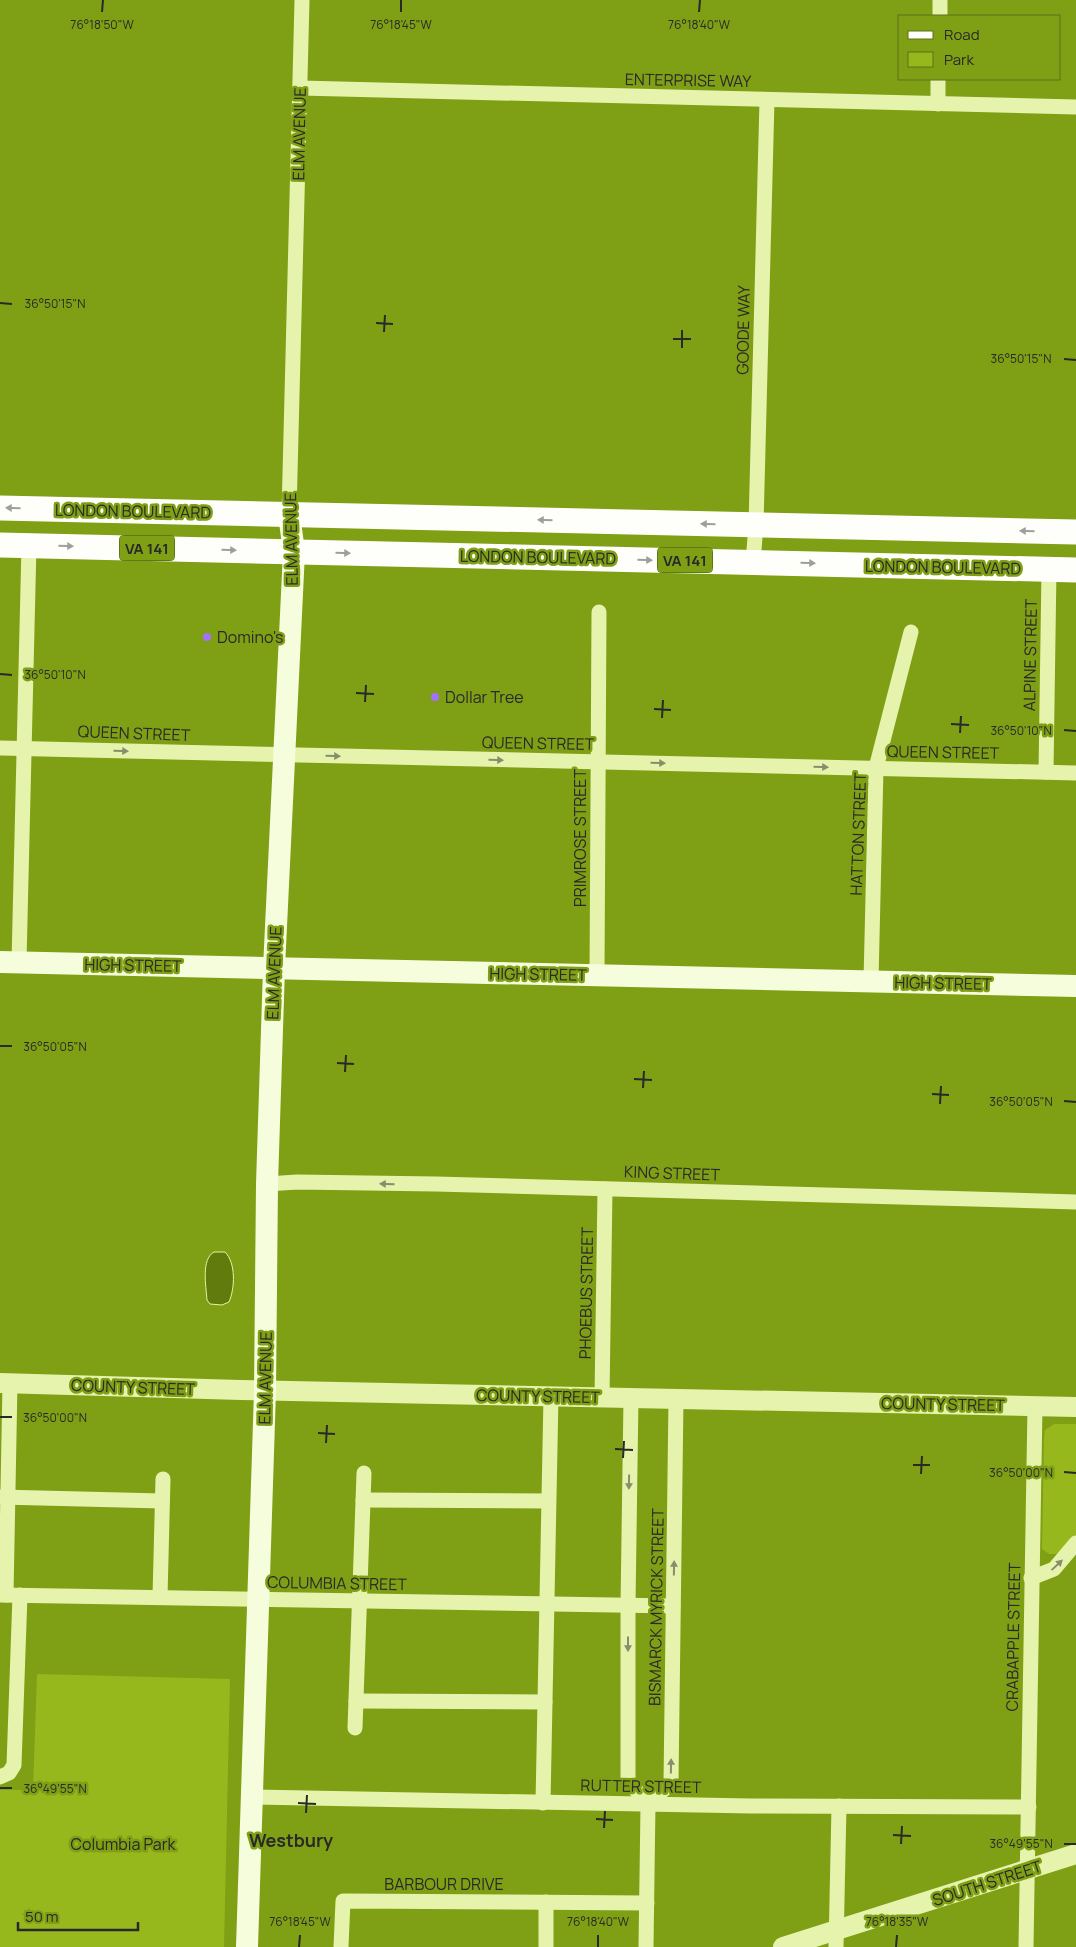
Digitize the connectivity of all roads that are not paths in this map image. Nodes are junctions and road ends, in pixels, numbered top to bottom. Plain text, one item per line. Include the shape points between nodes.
1 (302, 0) edge
2 (940, 0) edge
3 (940, 15) edge
4 (938, 80) edge
5 (300, 88) junction
6 (767, 100) junction
7 (938, 104) junction
8 (1076, 107) edge
9 (0, 508) edge
10 (289, 514) junction
11 (756, 525) junction
12 (1076, 532) edge
13 (0, 544) edge
14 (29, 545) junction
15 (294, 552) junction
16 (753, 562) junction
17 (1049, 569) junction
18 (1076, 570) edge
19 (599, 612) dead end
20 (911, 632) dead end
21 (0, 748) edge
22 (23, 749) junction
23 (284, 755) junction
24 (598, 762) junction
25 (876, 768) junction
26 (1046, 772) junction
27 (1076, 773) edge
28 (10, 962) edge
29 (274, 968) junction
30 (597, 975) junction
31 (871, 981) junction
32 (1076, 986) edge
33 (267, 1184) junction
34 (605, 1189) junction
35 (1076, 1202) edge
36 (5, 1383) edge
37 (265, 1391) junction
38 (551, 1396) junction
39 (602, 1398) junction
40 (631, 1398) junction
41 (676, 1399) junction
42 (1035, 1406) junction
43 (1076, 1407) edge
44 (364, 1473) dead end
45 (163, 1479) dead end
46 (4, 1497) edge
47 (363, 1500) junction
48 (162, 1501) junction
49 (548, 1501) junction
50 (1076, 1543) edge
51 (1032, 1578) junction
52 (9, 1595) edge
53 (160, 1597) junction
54 (259, 1599) junction
55 (360, 1600) junction
56 (546, 1604) junction
57 (628, 1605) junction
58 (673, 1606) junction
59 (356, 1700) junction
60 (545, 1702) junction
61 (355, 1728) dead end
62 (0, 1777) edge
63 (252, 1797) junction
64 (543, 1802) junction
65 (648, 1804) junction
66 (839, 1806) junction
67 (1029, 1807) junction
68 (1076, 1854) edge
69 (1028, 1869) junction
70 (546, 1902) junction
71 (647, 1902) junction
72 (836, 1939) edge
73 (248, 1947) edge
74 (341, 1947) edge
75 (546, 1947) edge
76 (646, 1947) edge
77 (783, 1947) edge
78 (1026, 1947) edge

1 - 5 street, ELM AVENUE
2 - 3 street
4 - 7 street
5 - 6 street, ENTERPRISE WAY
5 - 10 street, ELM AVENUE
6 - 7 street, ENTERPRISE WAY
6 - 11 street, GOODE WAY
7 - 8 street, ENTERPRISE WAY
10 -> 9 main road, LONDON BOULEVARD / VA 141
11 -> 10 main road, LONDON BOULEVARD / VA 141
10 - 15 main road, ELM AVENUE
12 -> 11 main road, LONDON BOULEVARD / VA 141
11 - 16 street, GOODE WAY
13 - 14 main road, LONDON BOULEVARD / VA 141
14 -> 15 main road, LONDON BOULEVARD / VA 141
14 - 22 street
15 -> 16 main road, LONDON BOULEVARD / VA 141
15 - 23 main road, ELM AVENUE
16 -> 17 main road, LONDON BOULEVARD / VA 141
17 - 18 main road, LONDON BOULEVARD / VA 141
17 - 26 street, ALPINE STREET
19 - 24 street, PRIMROSE STREET
20 - 25 street, HATTON STREET
21 - 22 street, QUEEN STREET
22 -> 23 street, QUEEN STREET
22 - 28 street
23 -> 24 street, QUEEN STREET
23 - 29 main road, ELM AVENUE
24 -> 25 street, QUEEN STREET
24 - 30 street, PRIMROSE STREET
25 - 26 street, QUEEN STREET
25 - 31 street, HATTON STREET
26 - 27 street, QUEEN STREET
28 - 29 main road, HIGH STREET
29 - 30 main road, HIGH STREET
29 - 33 main road, ELM AVENUE
30 - 31 main road, HIGH STREET
31 - 32 main road, HIGH STREET
34 -> 33 street, KING STREET
33 - 37 main road, ELM AVENUE
34 - 35 street, KING STREET
34 - 39 street, PHOEBUS STREET
36 - 37 street, COUNTY STREET
36 - 46 street
37 - 38 street, COUNTY STREET
37 - 54 main road, ELM AVENUE
38 - 39 street, COUNTY STREET
38 - 49 street
39 - 40 street, COUNTY STREET
40 - 41 street, COUNTY STREET
40 -> 57 street, BISMARCK MYRICK STREET
41 - 42 street, COUNTY STREET
58 -> 41 street, BISMARCK MYRICK STREET
42 - 43 street, COUNTY STREET
42 - 51 street, CRABAPPLE STREET
44 - 47 street
45 - 48 street
46 - 48 street
46 - 52 street
47 - 49 street
47 - 55 street
48 - 53 street
49 - 56 street
51 -> 50 street via 1054,1569
51 - 67 street, CRABAPPLE STREET
52 - 53 street, COLUMBIA STREET
52 - 62 street via 14,1766 9,1774
53 - 54 street, COLUMBIA STREET
54 - 55 street, COLUMBIA STREET
54 - 63 main road, ELM AVENUE
55 - 56 street, COLUMBIA STREET
55 - 59 street
56 - 57 street, COLUMBIA STREET
56 - 60 street
57 - 58 street, COLUMBIA STREET
57 -> 65 street, BISMARCK MYRICK STREET via 628,1781
65 -> 58 street, BISMARCK MYRICK STREET via 671,1783
59 - 60 street
59 - 61 street
60 - 64 street
63 - 64 street, RUTTER STREET
63 - 73 main road, ELM AVENUE
64 - 65 street, RUTTER STREET
65 - 66 street, RUTTER STREET
65 - 71 street
66 - 67 street, RUTTER STREET
66 - 72 street
67 - 69 street, CRABAPPLE STREET
68 - 69 street, SOUTH STREET
69 - 72 street, SOUTH STREET
69 - 78 street, CRABAPPLE STREET
70 - 71 street, BARBOUR DRIVE
70 - 74 street, BARBOUR DRIVE via 343,1901
70 - 75 street
71 - 76 street
72 - 77 street, SOUTH STREET

